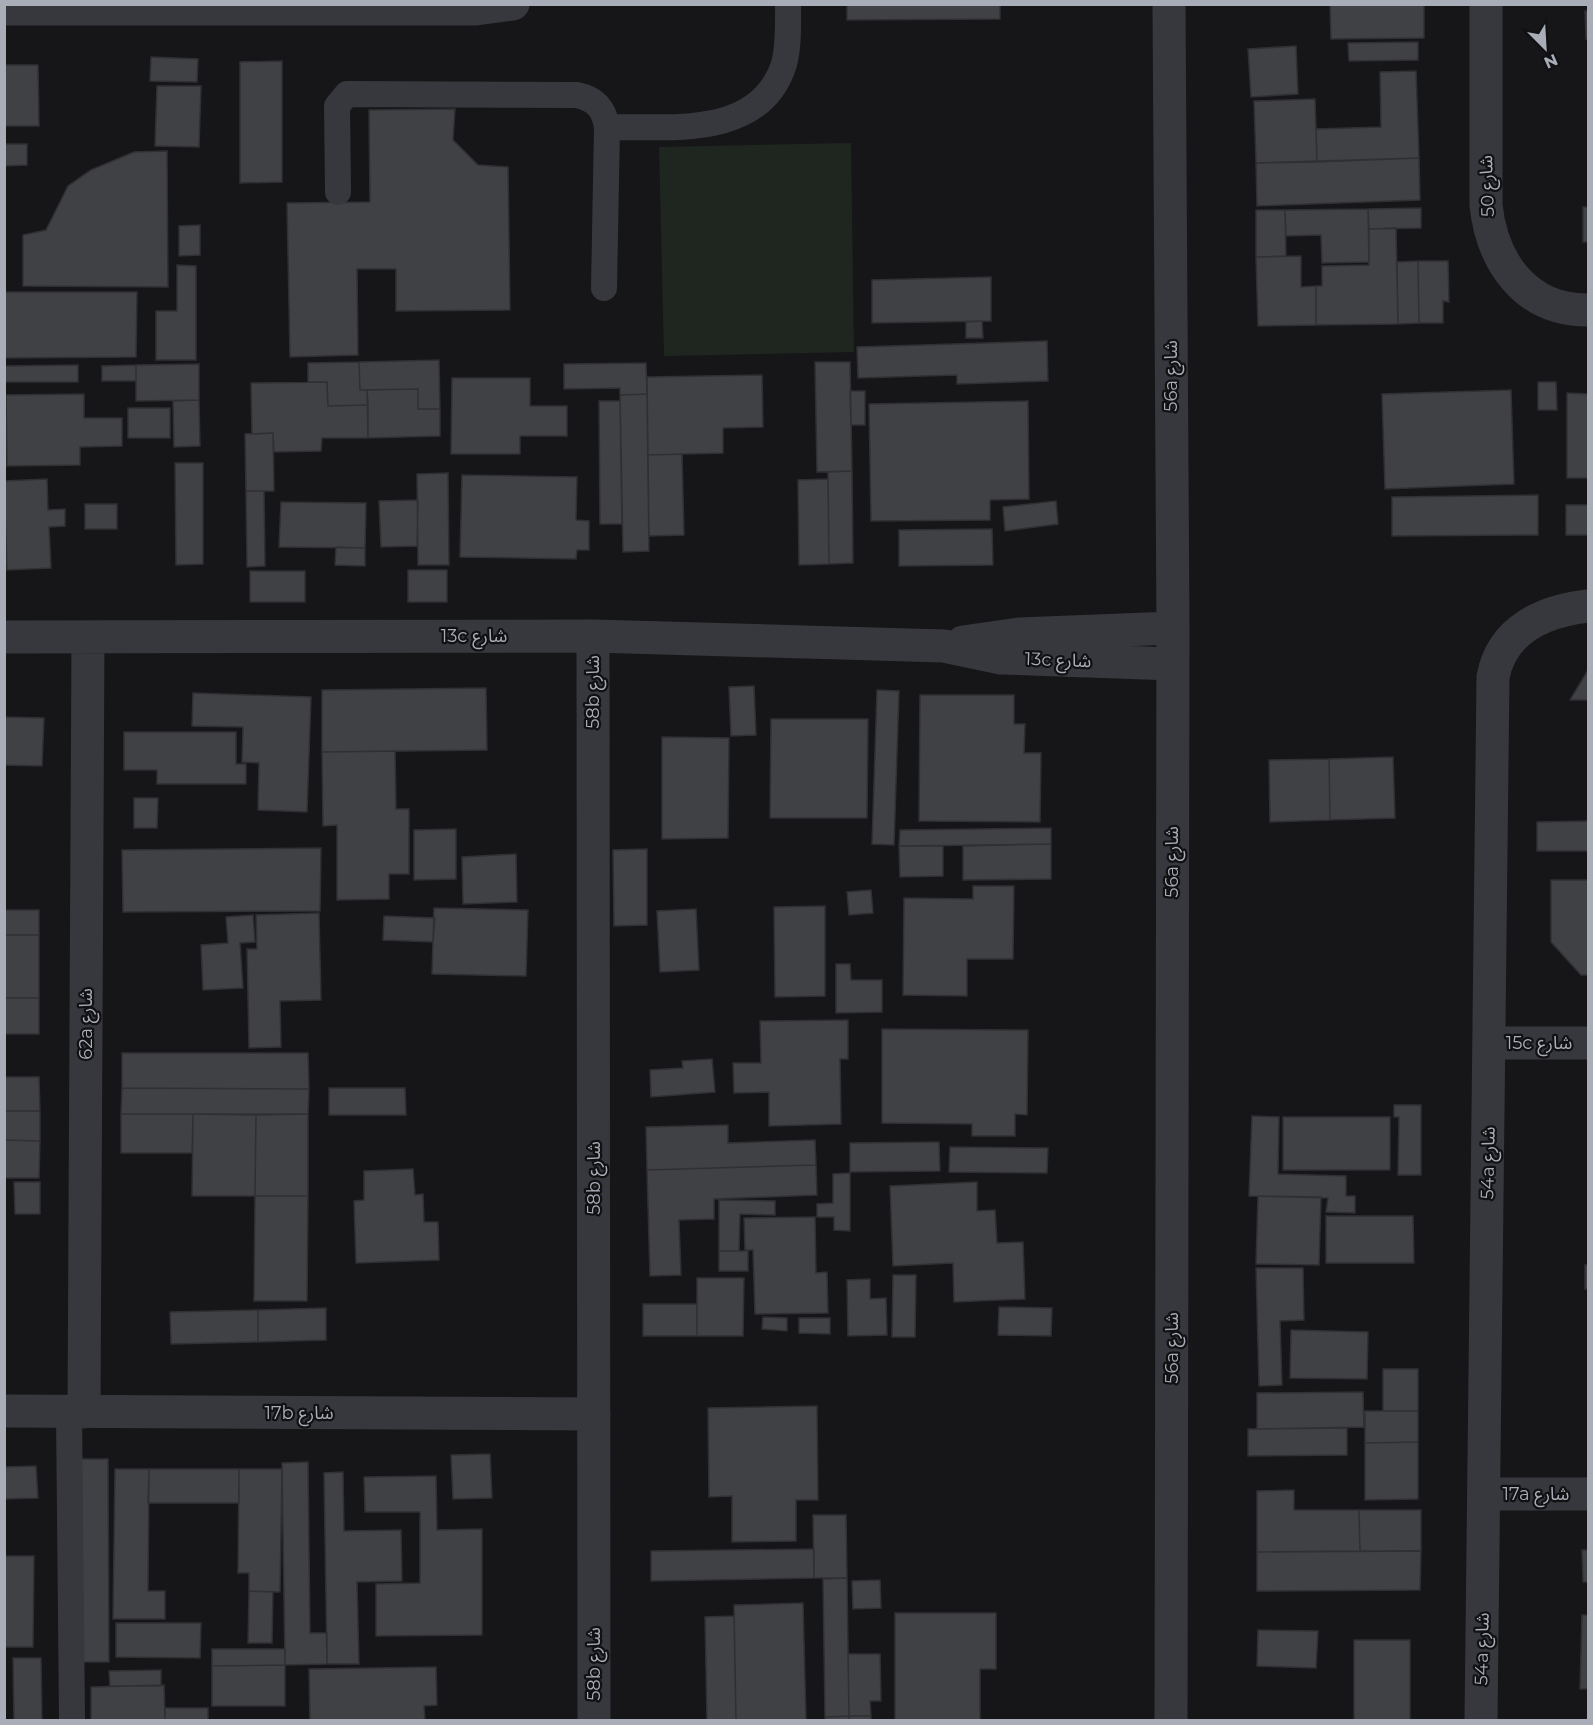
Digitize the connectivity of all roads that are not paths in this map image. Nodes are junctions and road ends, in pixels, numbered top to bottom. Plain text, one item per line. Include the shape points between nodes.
1 (513, 4) edge
2 (788, 4) edge
3 (1169, 4) edge
4 (1486, 4) edge
5 (4, 9) edge
6 (607, 127) junction
7 (338, 192) dead end
8 (604, 288) dead end
9 (1588, 310) edge
10 (1588, 606) edge
11 (1173, 628) junction
12 (593, 636) junction
13 (4, 637) edge
14 (88, 637) junction
15 (944, 646) junction
16 (1173, 664) junction
17 (1489, 1043) junction
18 (1588, 1043) edge
19 (4, 1411) edge
20 (76, 1412) junction
21 (594, 1414) junction
22 (1484, 1494) junction
23 (1588, 1494) edge
24 (72, 1720) edge
25 (594, 1720) edge
26 (1171, 1720) edge
27 (1481, 1720) edge

1 - 5 street via 476,9
2 - 6 lane via 783,66 765,95 750,109 712,125
3 - 11 street, 56a شارع
4 - 9 street, شارع 50 via 1489,232 1498,256 1513,277 1531,292 1552,304
6 - 7 lane via 599,105 577,95 347,94 337,106
6 - 8 lane
10 - 17 street, 54a شارع via 1533,621 1510,638 1493,676
11 - 15 street, 13c شارع via 1019,634
11 - 16 street, 56a شارع
12 - 14 street, 13c شارع
12 - 15 street, 13c شارع
12 - 21 street, 58b شارع
13 - 14 street, 13c شارع
14 - 20 street, 62a شارع
15 - 16 street, 13c شارع via 1001,658
16 - 26 street, 56a شارع
17 - 18 street, 15c شارع
17 - 22 street, 54a شارع
19 - 20 street, 17b شارع
20 - 21 street, 17b شارع
20 - 24 lane
21 - 25 street, 58b شارع
22 - 23 street, 17a شارع
22 - 27 street, 54a شارع

